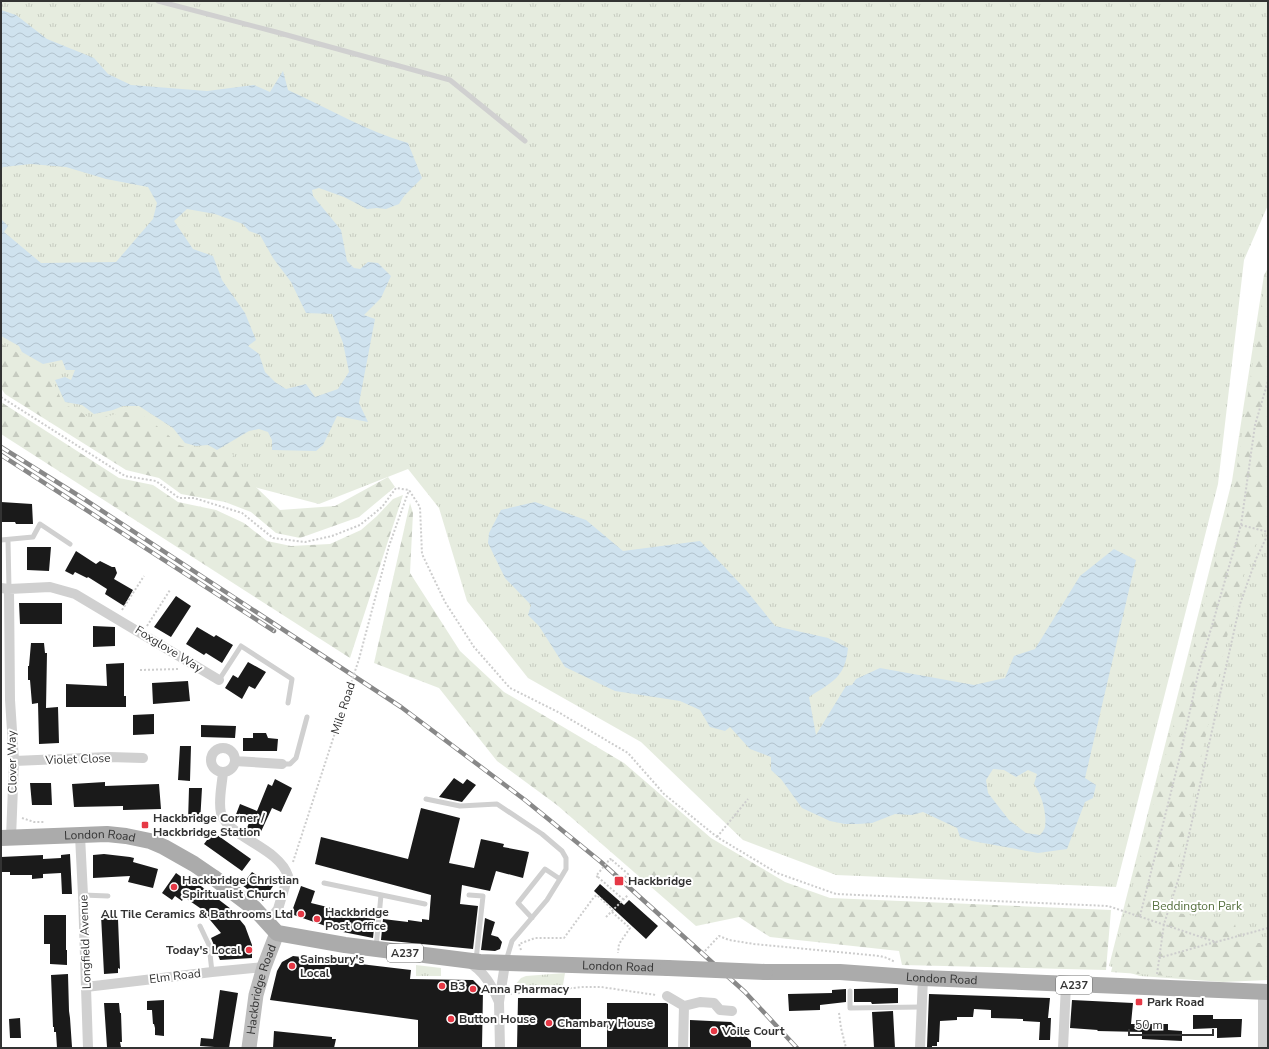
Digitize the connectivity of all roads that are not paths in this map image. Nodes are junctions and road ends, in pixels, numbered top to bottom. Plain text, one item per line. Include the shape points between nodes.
1 (158, 1) edge
2 (525, 141) dead end
3 (1, 540) edge
4 (8, 540) junction
5 (70, 544) dead end
6 (5, 589) edge
7 (219, 680) joint
8 (6, 701) edge
9 (288, 703) dead end
10 (307, 717) dead end
11 (143, 758) dead end
12 (14, 761) junction
13 (235, 761) junction
14 (282, 764) joint
15 (223, 772) junction
16 (426, 799) dead end
17 (80, 836) junction
18 (6, 838) edge
19 (560, 879) junction
20 (324, 883) dead end
21 (83, 894) junction
22 (381, 895) junction
23 (469, 895) dead end
24 (108, 896) dead end
25 (426, 904) dead end
26 (532, 918) junction
27 (200, 926) dead end
28 (272, 927) junction
29 (376, 949) junction
30 (471, 961) junction
31 (506, 964) junction
32 (264, 967) junction
33 (212, 972) junction
34 (923, 978) junction
35 (1066, 985) junction
36 (86, 987) junction
37 (850, 991) dead end
38 (1266, 992) edge
39 (667, 996) road end
40 (500, 999) junction
41 (684, 1006) junction
42 (921, 1007) junction
43 (732, 1011) dead end
44 (88, 1048) edge
45 (249, 1048) edge
46 (500, 1048) edge
47 (684, 1048) edge
48 (920, 1048) edge
49 (1063, 1048) edge
50 (1262, 1048) edge

1 - 2 lane via 450,80
3 - 4 lane
4 - 5 lane via 33,537 40,524
4 - 6 lane
6 - 7 street, Foxglove Way via 50,588 75,594
6 - 8 street, Clover Way
7 - 9 lane, Foxglove Way via 241,646 292,679
8 - 12 street, Clover Way
10 - 14 lane via 296,758 290,764
11 - 12 street, Violet Close
12 - 18 street, Clover Way
13 - 14 street
13 - 15 street via 230,770
13 - 15 street via 230,750 222,748 215,752 211,759 213,766 219,772
15 - 28 street via 221,814 242,835 277,859 288,876
16 - 19 lane via 460,806 497,804 542,834 562,851 566,858 566,869
17 - 18 main road, London Road
17 - 21 street, Longfield Avenue
17 - 28 main road, London Road via 126,836 164,847 213,877 254,908
19 - 26 lane
19 - 26 lane via 545,869 518,903
20 - 22 lane
21 - 24 lane
21 - 36 street, Longfield Avenue
22 - 25 lane
22 - 29 lane
23 - 30 lane via 482,896
26 - 31 lane via 512,942
27 - 33 lane via 209,945
28 - 29 main road, London Road / A237 via 344,946
28 - 32 main road, Hackbridge Road
29 - 30 main road, London Road / A237
30 - 31 main road, London Road / A237
30 - 40 street via 487,978
31 - 34 main road, London Road / A237, bridge via 840,972
31 - 40 street
32 - 33 street, Elm Road
32 - 45 main road, Hackbridge Road via 256,995
33 - 36 street, Elm Road
34 - 35 main road, London Road / A237
34 - 42 street
35 - 38 main road, London Road / A237
35 - 49 street
36 - 44 street, Longfield Avenue
37 - 42 lane via 850,1008
38 - 50 street
39 - 41 street
40 - 46 street
41 - 43 street via 700,1002 714,1003 720,1010
41 - 47 street
42 - 48 street

